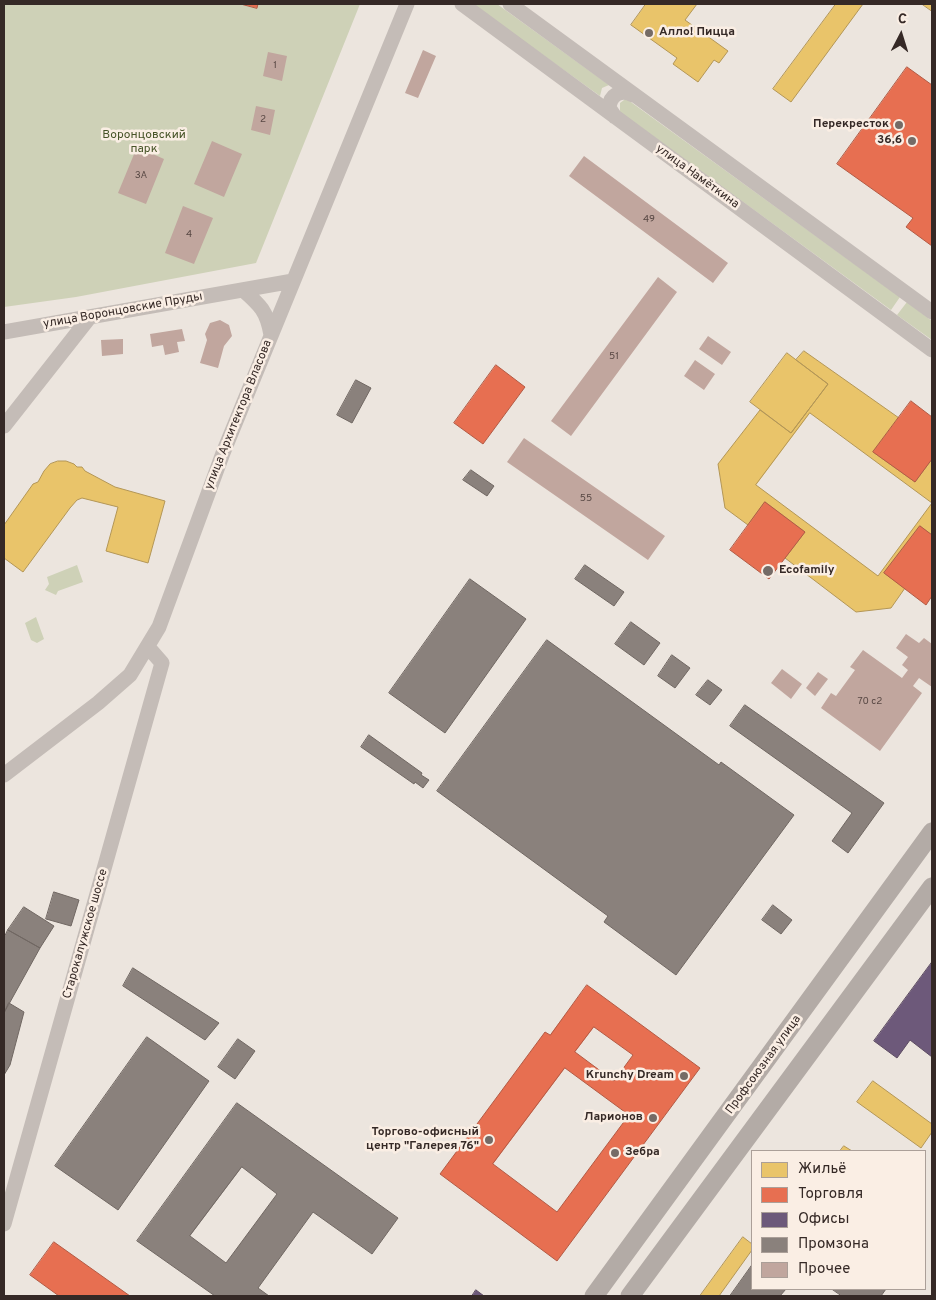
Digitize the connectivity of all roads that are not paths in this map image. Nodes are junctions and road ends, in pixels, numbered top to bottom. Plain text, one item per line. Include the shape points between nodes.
1 (407, 4) edge
2 (462, 4) edge
3 (510, 4) edge
4 (633, 94) junction
5 (615, 116) junction
6 (293, 281) junction
7 (242, 290) junction
8 (932, 312) edge
9 (88, 318) junction
10 (4, 332) edge
11 (271, 335) junction
12 (932, 350) edge
13 (4, 426) edge
14 (148, 648) junction
15 (4, 775) edge
16 (932, 832) edge
17 (932, 887) edge
18 (4, 1224) edge
19 (594, 1296) edge
20 (630, 1296) edge

1 - 6 street, улица Архитектора Власова
2 - 5 street, улица Намёткина
3 - 4 street
4 - 5 street via 619,92 611,98 610,108
4 - 8 street
5 - 12 street, улица Намёткина
6 - 7 street, улица Воронцовские Пруды
6 - 11 street, улица Архитектора Власова
7 - 9 street, улица Воронцовские Пруды
7 - 11 street via 261,307 268,319
9 - 10 street, улица Воронцовские Пруды
9 - 13 street
11 - 14 street, улица Архитектора Власова via 223,453 168,605
14 - 15 street, улица Архитектора Власова via 130,674 98,703
14 - 18 street, Старокалужское шоссе via 162,663
16 - 19 main road, Профсоюзная улица
17 - 20 main road

